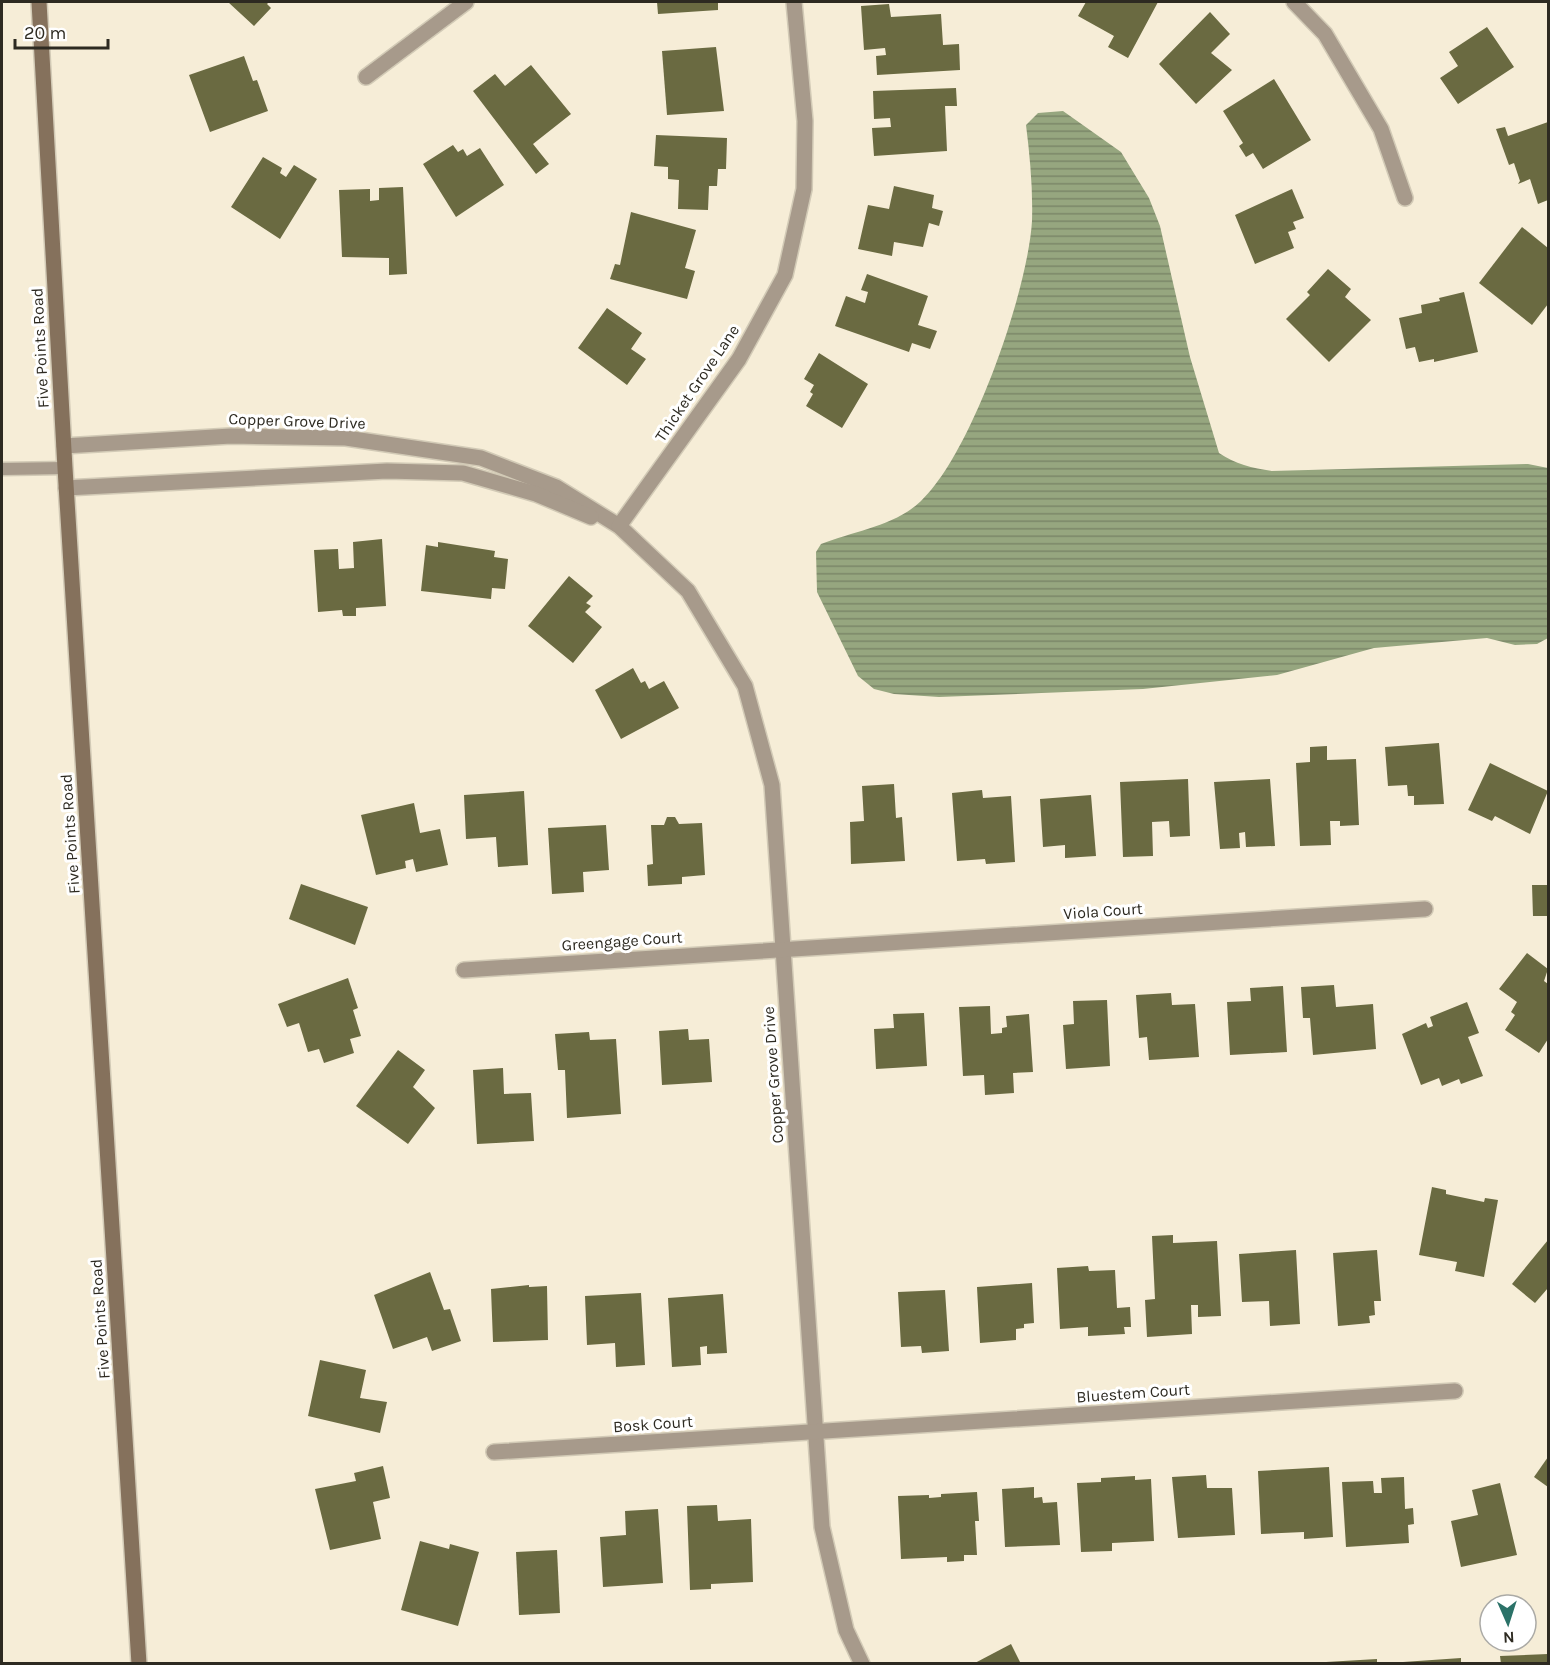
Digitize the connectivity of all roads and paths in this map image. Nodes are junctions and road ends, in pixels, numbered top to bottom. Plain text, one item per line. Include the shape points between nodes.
1 (39, 2) edge
2 (466, 2) edge
3 (794, 2) edge
4 (1294, 2) edge
5 (366, 77) dead end
6 (1405, 198) dead end
7 (64, 446) junction
8 (65, 468) junction
9 (2, 469) edge
10 (66, 488) junction
11 (619, 526) junction
12 (1425, 909) dead end
13 (783, 950) junction
14 (464, 970) dead end
15 (1455, 1391) dead end
16 (814, 1431) junction
17 (495, 1452) dead end
18 (140, 1664) edge
19 (862, 1664) edge

1 - 7 street, Five Points Road
2 - 5 street
3 - 11 street, Thicket Grove Lane via 805,121 804,189 784,275 740,359
4 - 6 street via 1324,34 1380,129
7 - 8 street, Five Points Road
7 - 11 street, Copper Grove Drive via 231,436 346,438 481,458 556,487
8 - 9 lane
8 - 10 street, Five Points Road
10 - 11 street, Copper Grove Drive via 387,471 463,473 536,494
10 - 18 street, Five Points Road
11 - 13 street, Copper Grove Drive via 688,591 745,686 772,785
12 - 13 street, Viola Court
13 - 14 street, Greengage Court
13 - 16 street, Copper Grove Drive
15 - 16 street, Bluestem Court
16 - 17 street, Bosk Court
16 - 19 street, Copper Grove Drive via 822,1527 846,1630

